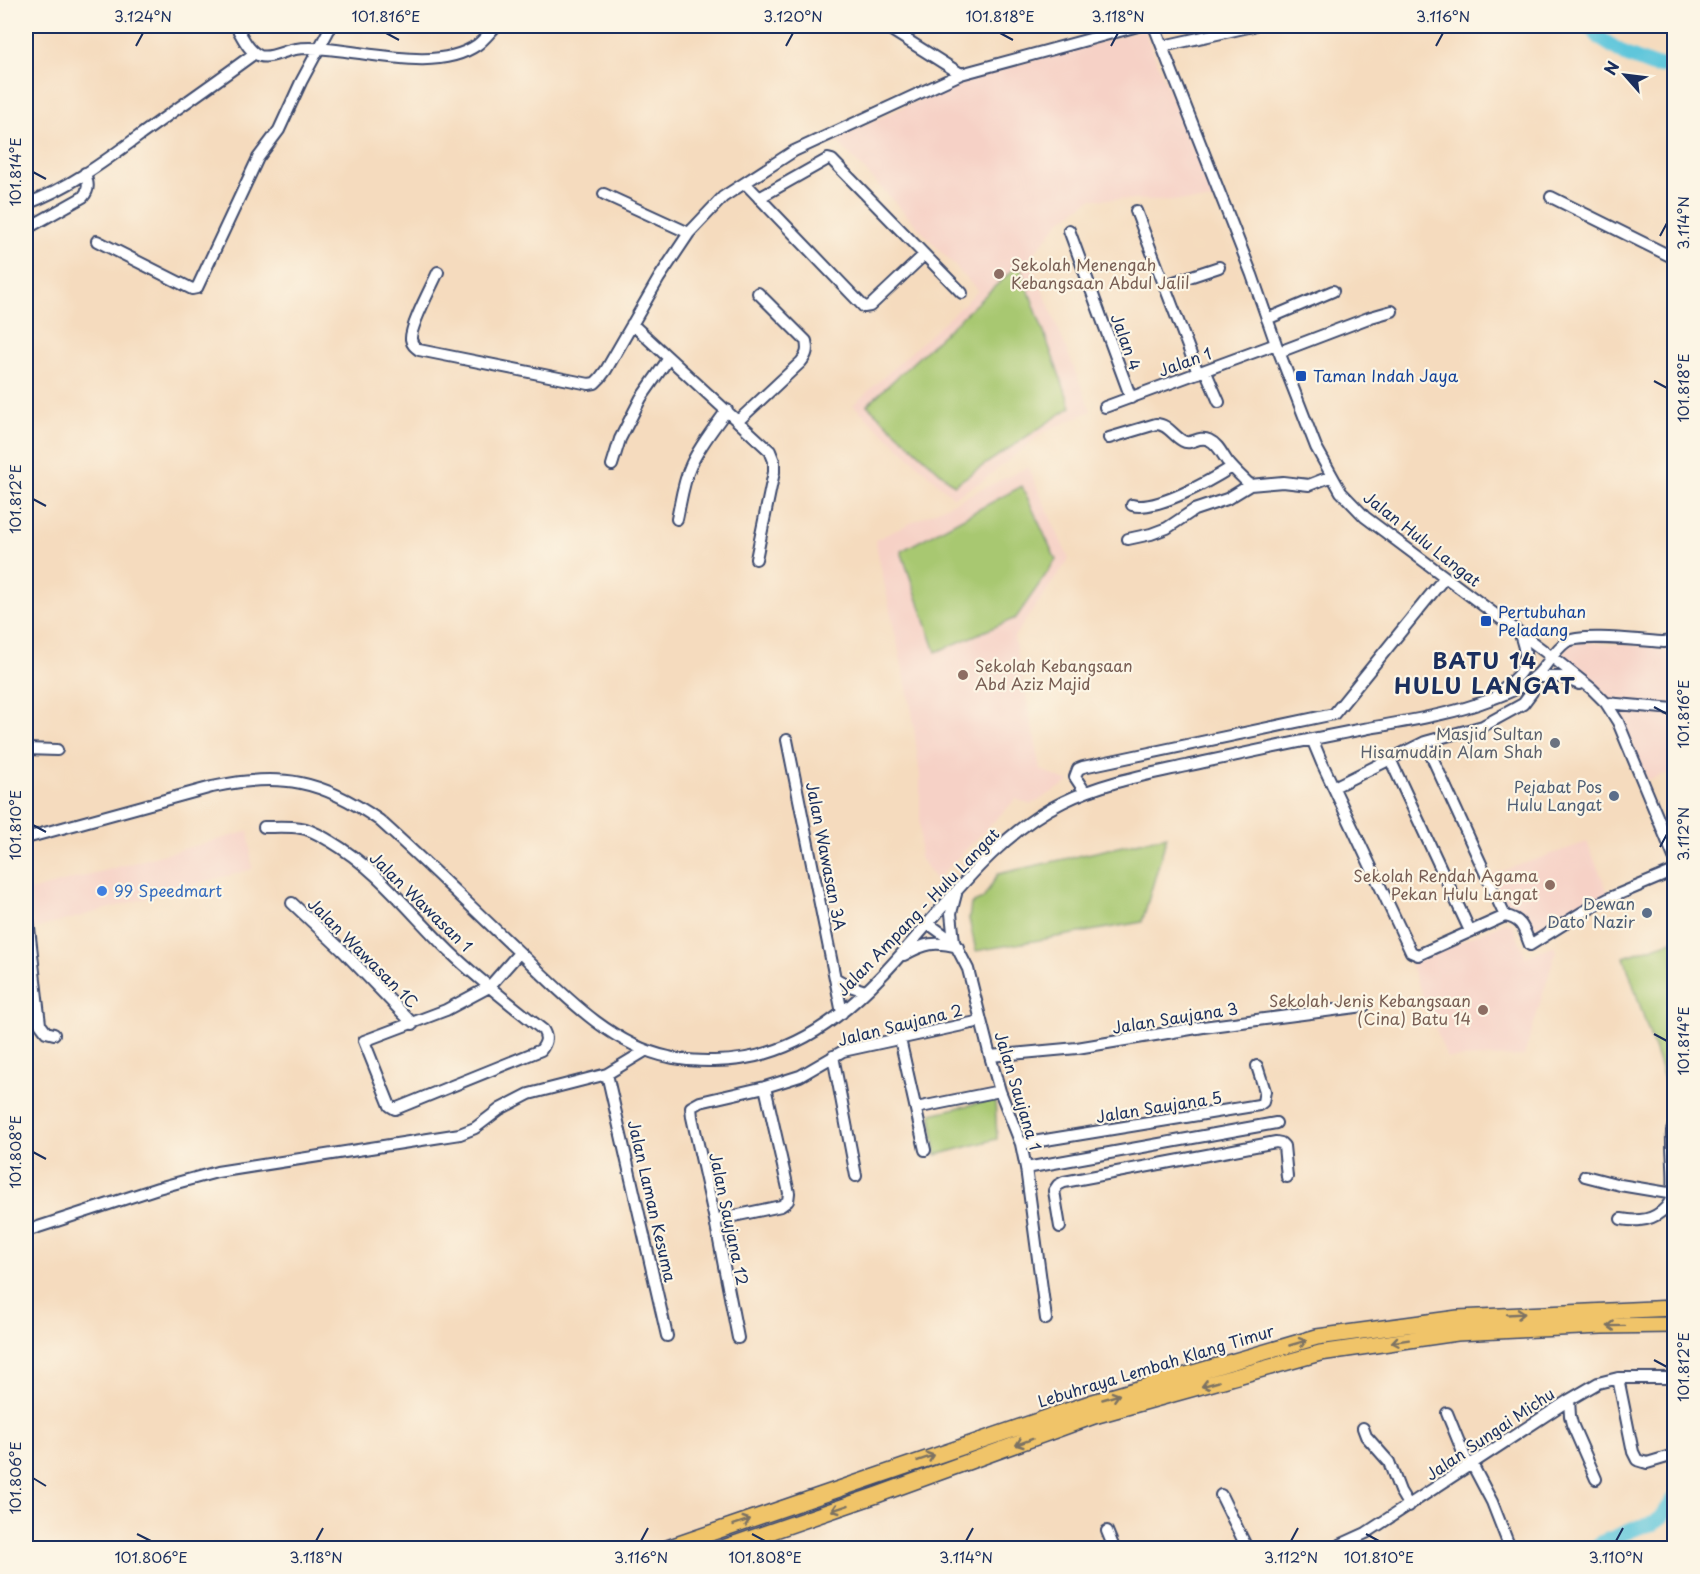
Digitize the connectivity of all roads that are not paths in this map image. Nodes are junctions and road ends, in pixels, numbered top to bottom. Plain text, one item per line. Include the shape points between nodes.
1 (331, 26) edge
2 (496, 26) edge
3 (885, 26) edge
4 (914, 26) edge
5 (1138, 26) edge
6 (1154, 26) edge
7 (1253, 26) edge
8 (237, 28) dead end
9 (905, 37) junction
10 (1162, 45) junction
11 (319, 49) junction
12 (255, 53) junction
13 (961, 74) junction
14 (85, 173) junction
15 (745, 183) junction
16 (604, 194) dead end
17 (1551, 197) dead end
18 (759, 198) junction
19 (26, 204) edge
20 (1136, 211) dead end
21 (26, 229) edge
22 (1069, 230) dead end
23 (688, 233) junction
24 (97, 241) dead end
25 (924, 255) junction
26 (1674, 258) edge
27 (1219, 267) dead end
28 (438, 272) dead end
29 (1165, 285) junction
30 (1333, 291) dead end
31 (758, 293) dead end
32 (962, 293) dead end
33 (1392, 311) dead end
34 (1267, 319) junction
35 (632, 324) junction
36 (1277, 348) junction
37 (669, 358) junction
38 (1202, 371) junction
39 (1131, 398) junction
40 (1219, 402) dead end
41 (1105, 407) dead end
42 (726, 410) junction
43 (738, 421) junction
44 (1109, 438) dead end
45 (612, 465) dead end
46 (1232, 467) junction
47 (1332, 476) junction
48 (1250, 485) junction
49 (1132, 505) dead end
50 (677, 519) dead end
51 (1128, 539) dead end
52 (756, 559) dead end
53 (1445, 577) junction
54 (1519, 632) junction
55 (1674, 639) edge
56 (1552, 657) junction
57 (1535, 678) junction
58 (1489, 700) junction
59 (1606, 703) junction
60 (1674, 708) edge
61 (1312, 739) junction
62 (787, 740) dead end
63 (1425, 742) junction
64 (26, 749) edge
65 (57, 750) dead end
66 (1390, 759) junction
67 (1334, 787) junction
68 (1085, 792) junction
69 (264, 827) dead end
70 (26, 838) edge
71 (1674, 857) edge
72 (1674, 871) edge
73 (957, 891) junction
74 (26, 902) edge
75 (292, 903) dead end
76 (1505, 916) junction
77 (928, 924) junction
78 (1470, 931) junction
79 (956, 945) junction
80 (519, 953) junction
81 (898, 958) junction
82 (29, 963) edge
83 (835, 978) junction
84 (489, 987) junction
85 (866, 991) junction
86 (1364, 1006) dead end
87 (842, 1013) junction
88 (981, 1021) junction
89 (413, 1024) junction
90 (54, 1034) dead end
91 (900, 1039) junction
92 (645, 1051) junction
93 (833, 1056) junction
94 (990, 1056) junction
95 (1257, 1066) dead end
96 (607, 1074) junction
97 (765, 1087) junction
98 (1000, 1091) junction
99 (692, 1107) joint
100 (916, 1108) junction
101 (1276, 1123) dead end
102 (1674, 1125) edge
103 (1167, 1143) junction
104 (1021, 1144) junction
105 (925, 1150) dead end
106 (1171, 1161) junction
107 (1026, 1168) junction
108 (856, 1176) dead end
109 (1585, 1176) dead end
110 (1287, 1177) dead end
111 (1674, 1194) edge
112 (1621, 1219) dead end
113 (715, 1220) junction
114 (1060, 1227) dead end
115 (26, 1231) edge
116 (1674, 1308) edge
117 (1046, 1319) dead end
118 (1458, 1325) junction
119 (1674, 1325) edge
120 (667, 1336) dead end
121 (738, 1338) dead end
122 (1618, 1378) junction
123 (1674, 1378) edge
124 (1569, 1400) junction
125 (1447, 1413) dead end
126 (1363, 1428) dead end
127 (1674, 1455) edge
128 (1471, 1466) junction
129 (1596, 1479) dead end
130 (1221, 1496) dead end
131 (1409, 1506) junction
132 (1107, 1531) dead end
133 (667, 1548) edge
134 (723, 1548) edge
135 (1114, 1548) edge
136 (1247, 1548) edge
137 (1333, 1548) edge
138 (1510, 1548) edge

1 - 11 street
2 - 11 street via 477,45 435,59
3 - 9 street
4 - 9 street
5 - 13 street
6 - 10 street, Jalan Hulu Langat
7 - 10 street
8 - 12 street
9 - 13 street
10 - 34 street, Jalan Hulu Langat
11 - 12 street via 296,49 266,57
11 - 24 street via 279,130 258,158 197,288 192,289
12 - 14 street
13 - 15 street via 794,151
14 - 19 street
14 - 21 street via 88,190 83,197
15 - 18 street
15 - 23 street via 723,196
16 - 23 street
17 - 26 street
18 - 25 street via 830,159
18 - 25 street via 864,307 870,306
20 - 29 street
22 - 39 street, Jalan 4
23 - 35 street
25 - 32 street
27 - 29 street
28 - 35 street via 413,327 411,338 419,350 589,384 595,383 606,370
29 - 38 street
30 - 34 street
31 - 43 street via 806,341 808,350 801,362
33 - 36 street, Jalan 1
34 - 36 street, Jalan Hulu Langat
35 - 37 street
36 - 38 street, Jalan 1
36 - 47 street, Jalan Hulu Langat via 1316,447
37 - 42 street
37 - 45 street via 636,408
38 - 39 street, Jalan 1
38 - 40 street
39 - 41 street, Jalan 1
42 - 43 street
42 - 50 street via 690,466
43 - 52 street via 770,451 774,461
44 - 46 street via 1161,424 1186,443 1201,438 1210,440
46 - 48 street
46 - 49 street via 1204,484 1155,504
47 - 48 street via 1309,485
47 - 53 street, Jalan Hulu Langat via 1341,492 1365,517
48 - 51 street via 1227,500 1194,510 1167,528
53 - 54 street, Jalan Hulu Langat
53 - 68 street via 1334,714 1083,767 1075,777
54 - 56 street, Jalan Hulu Langat
54 - 58 street via 1525,648 1523,669
55 - 56 street, Jalan Ampang - Hulu Langat via 1664,642 1580,638 1562,644
56 - 57 street, Jalan Ampang - Hulu Langat
56 - 59 street, Jalan Hulu Langat
57 - 58 street, Jalan Ampang - Hulu Langat
57 - 59 street via 1562,677 1578,682
57 - 63 street via 1528,698 1510,711 1483,726
58 - 61 street, Jalan Ampang - Hulu Langat
59 - 60 street
59 - 71 street, Jalan Hulu Langat via 1618,722
61 - 67 street
61 - 68 street, Jalan Ampang - Hulu Langat
62 - 83 street, Jalan Wawasan 3A
63 - 66 street
63 - 76 street
64 - 65 street
66 - 67 street
66 - 78 street
67 - 78 street via 1411,952 1418,955
68 - 73 street, Jalan Ampang - Hulu Langat via 1028,822 980,864
69 - 84 street, Jalan Wawasan 1 via 302,828 340,847 399,897
70 - 80 street, Jalan Ampang - Hulu Langat via 238,781 293,781 351,801 379,820
72 - 76 street via 1612,897 1530,945 1521,923
73 - 77 street, Jalan Ampang - Hulu Langat
73 - 79 street via 951,913
74 - 82 street
75 - 89 street, Jalan Wawasan 1C
76 - 78 street
77 - 79 street
77 - 81 street, Jalan Ampang - Hulu Langat
79 - 81 street via 934,943
79 - 88 street, Jalan Saujana 1 via 968,969
80 - 84 street
80 - 92 street, Jalan Ampang - Hulu Langat via 600,1024
81 - 85 street, Jalan Ampang - Hulu Langat
82 - 90 street via 40,1024 46,1032
83 - 85 street
83 - 87 street, Jalan Wawasan 3A
84 - 89 street
84 - 89 street, Jalan Wawasan 1 via 543,1030 546,1043 541,1050 395,1108 390,1106 364,1041
85 - 87 street, Jalan Ampang - Hulu Langat
86 - 94 street, Jalan Saujana 3 via 1077,1048
87 - 92 street, Jalan Ampang - Hulu Langat via 786,1046 746,1059 691,1061
88 - 91 street, Jalan Saujana 2
88 - 94 street, Jalan Saujana 1
91 - 93 street, Jalan Saujana 2
91 - 100 street
92 - 96 street
93 - 97 street, Jalan Saujana 2 via 800,1076
93 - 108 street
94 - 98 street, Jalan Saujana 1
95 - 104 street, Jalan Saujana 5 via 1265,1091 1259,1105
96 - 115 street via 529,1094 460,1134 217,1172
96 - 120 street, Jalan Laman Kesuma
97 - 99 street, Jalan Saujana 2
97 - 113 street via 788,1201 782,1206
98 - 100 street
98 - 104 street, Jalan Saujana 1
99 - 113 street, Jalan Saujana 12
100 - 105 street
101 - 103 street
102 - 111 street
103 - 106 street
103 - 107 street
104 - 107 street, Jalan Saujana 1
106 - 110 street via 1276,1142 1284,1146
106 - 114 street via 1058,1185 1054,1191
107 - 117 street, Jalan Saujana 1
109 - 111 street
111 - 112 street via 1662,1212 1650,1218
113 - 121 street, Jalan Saujana 12
118 -> 116 highway, Lebuhraya Lembah Klang Timur via 1600,1310
119 -> 118 highway, Lebuhraya Lembah Klang Timur
133 -> 118 highway, Lebuhraya Lembah Klang Timur via 1090,1403 1317,1337
118 -> 134 highway, Lebuhraya Lembah Klang Timur via 1320,1353 1094,1416
122 - 123 street, Jalan Sungai Michu
122 - 124 street, Jalan Sungai Michu via 1598,1383
122 - 127 street via 1637,1460 1647,1462
124 - 128 street, Jalan Sungai Michu
124 - 129 street via 1572,1425
125 - 128 street
126 - 131 street via 1389,1462
128 - 131 street, Jalan Sungai Michu
128 - 138 street via 1492,1502
130 - 136 street
131 - 137 street, Jalan Sungai Michu
132 - 135 street

